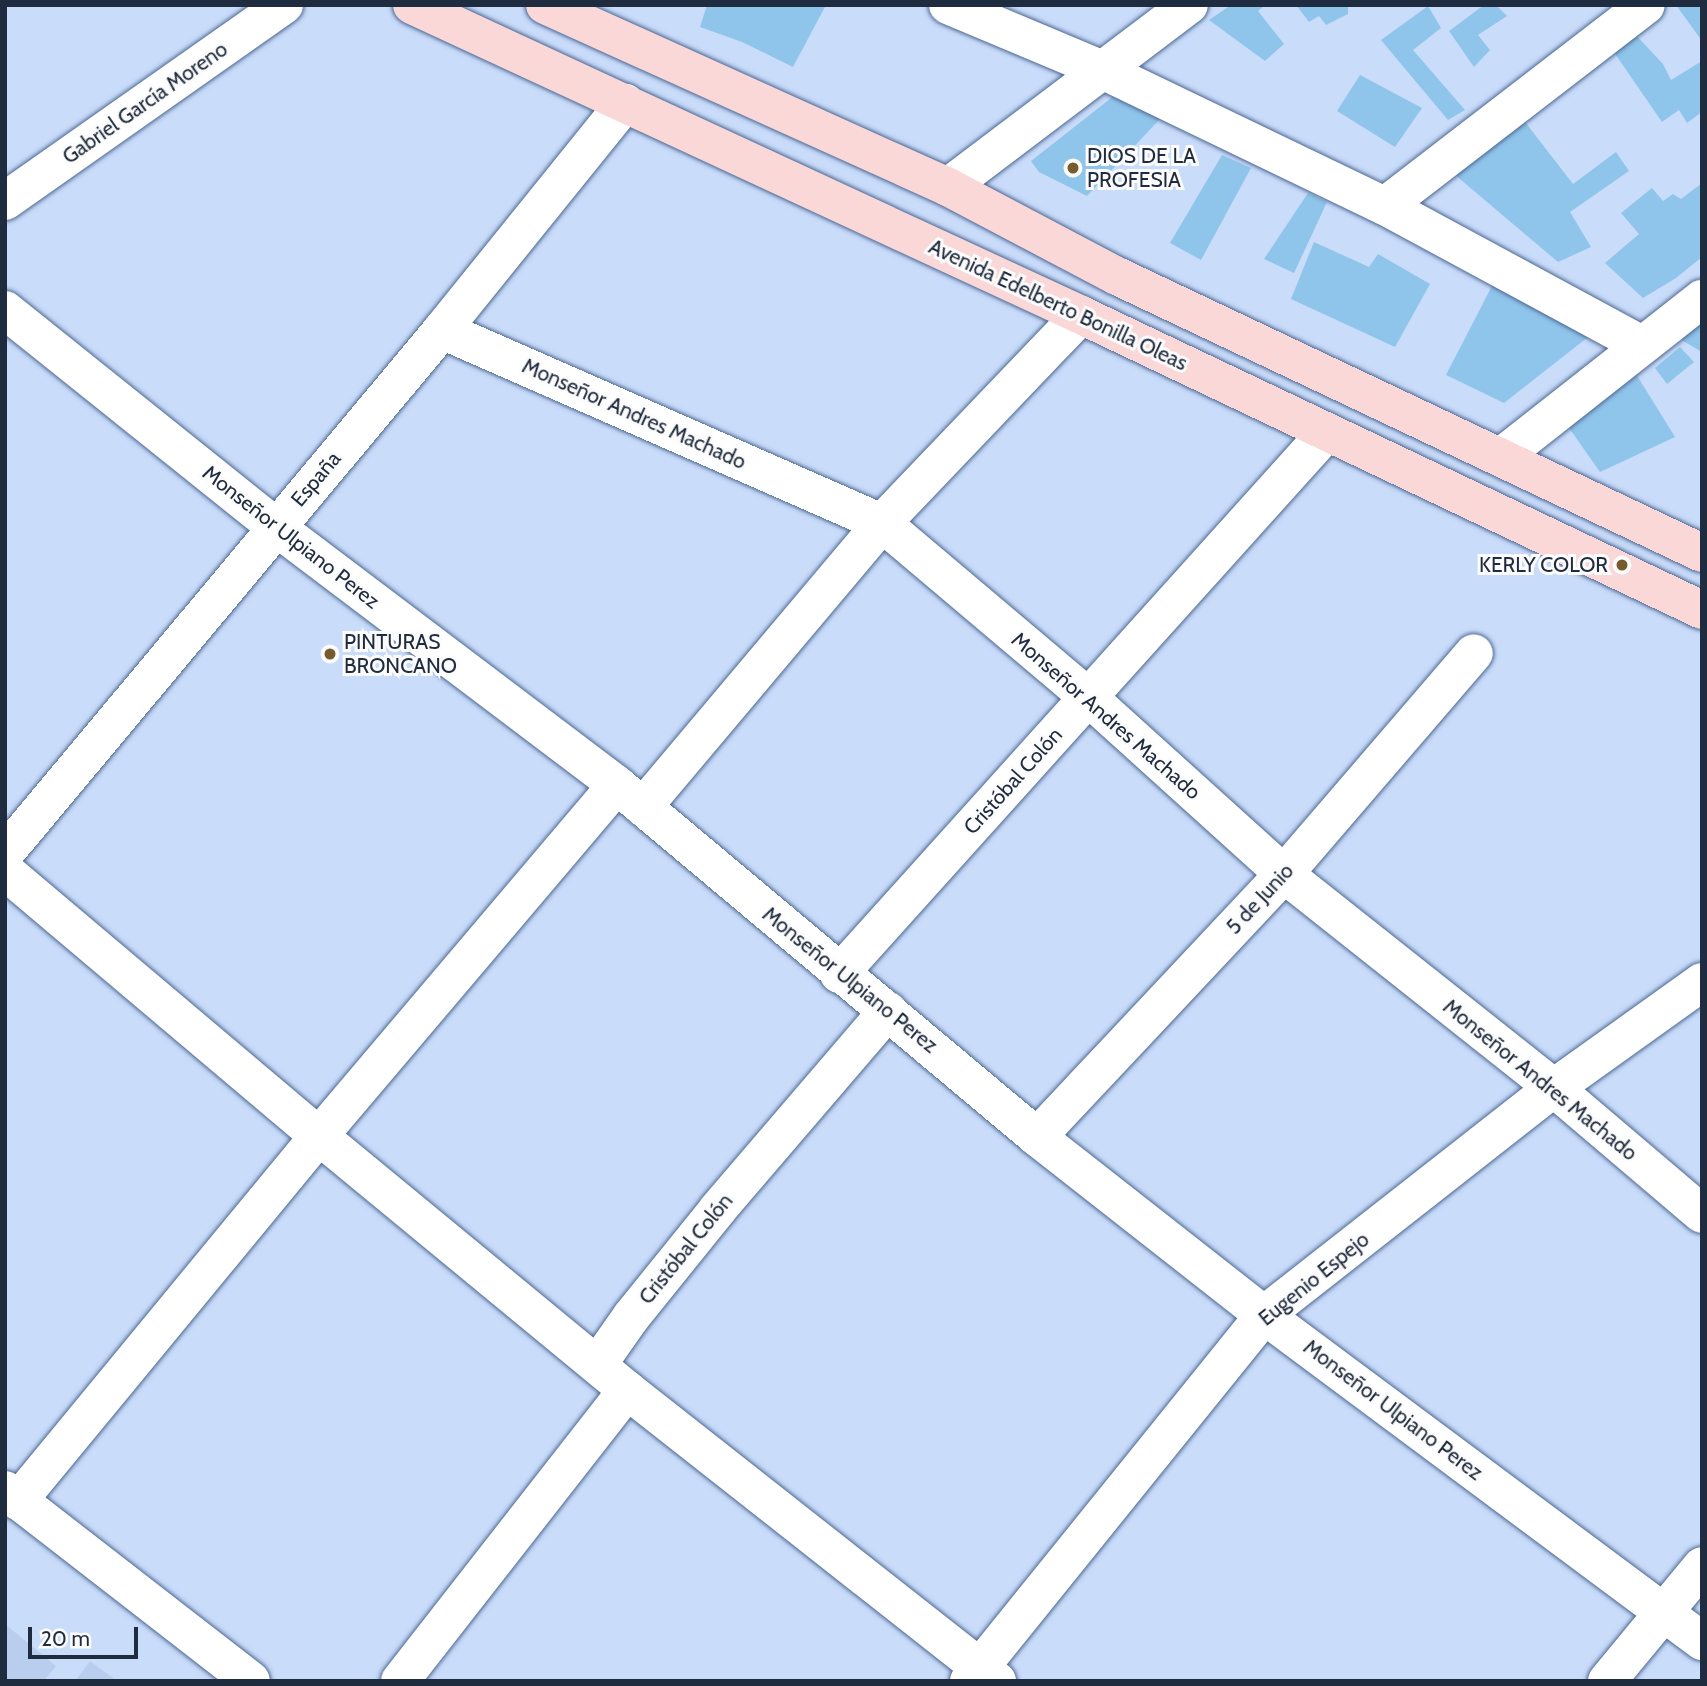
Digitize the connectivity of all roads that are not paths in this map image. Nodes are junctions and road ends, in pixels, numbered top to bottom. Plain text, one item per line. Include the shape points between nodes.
1 (284, 5) edge
2 (412, 5) edge
3 (545, 5) edge
4 (948, 5) edge
5 (1189, 5) edge
6 (1646, 5) edge
7 (1100, 69) junction
8 (625, 103) junction
9 (948, 187) junction
10 (5, 201) edge
11 (1385, 206) junction
12 (1702, 299) edge
13 (5, 310) edge
14 (1081, 316) junction
15 (442, 330) junction
16 (1642, 345) junction
17 (1327, 432) junction
18 (1502, 457) junction
19 (882, 523) junction
20 (276, 527) junction
21 (1702, 553) edge
22 (1702, 610) edge
23 (1474, 653) dead end
24 (1088, 697) junction
25 (630, 796) junction
26 (5, 853) edge
27 (5, 871) edge
28 (1284, 874) junction
29 (839, 974) junction
30 (1702, 982) edge
31 (888, 1011) junction
32 (1554, 1088) junction
33 (319, 1136) junction
34 (1037, 1137) junction
35 (1702, 1214) edge
36 (1264, 1315) junction
37 (598, 1364) junction
38 (627, 1390) junction
39 (12, 1496) edge
40 (1702, 1566) edge
41 (1664, 1611) junction
42 (1702, 1641) edge
43 (982, 1676) edge
44 (251, 1681) edge
45 (400, 1681) edge
46 (1606, 1681) edge

1 - 10 street, Gabriel García Moreno
2 - 8 main road, Avenida Edelberto Bonilla Oleas
3 - 9 main road
4 - 7 street
5 - 7 street
6 - 11 street
7 - 9 street
7 - 11 street
8 - 14 main road, Avenida Edelberto Bonilla Oleas
8 - 15 street, España
9 - 18 main road via 1117,276
11 - 16 street
12 - 16 street
13 - 20 street, Monseñor Ulpiano Perez
14 - 17 main road, Avenida Edelberto Bonilla Oleas
14 - 19 street
15 - 19 street, Monseñor Andres Machado
15 - 20 street, España
16 - 18 street
17 - 22 main road, Avenida Edelberto Bonilla Oleas
17 - 24 street, Cristóbal Colón
18 - 21 main road
19 - 24 street, Monseñor Andres Machado
19 - 25 street
20 - 25 street, Monseñor Ulpiano Perez
20 - 26 street, España
23 - 28 street, 5 de Junio
24 - 28 street, Monseñor Andres Machado
24 - 29 street, Cristóbal Colón
25 - 29 street, Monseñor Ulpiano Perez
25 - 33 street
27 - 33 street
28 - 32 street, Monseñor Andres Machado
28 - 34 street, 5 de Junio
29 - 31 street, Monseñor Ulpiano Perez
30 - 32 street, Eugenio Espejo
31 - 34 street, Monseñor Ulpiano Perez
31 - 37 street, Cristóbal Colón via 718,1209
32 - 35 street, Monseñor Andres Machado
32 - 36 street, Eugenio Espejo
33 - 37 street
33 - 39 street
34 - 36 street, Monseñor Ulpiano Perez
36 - 41 street, Monseñor Ulpiano Perez
36 - 43 street, Eugenio Espejo
37 - 38 street
38 - 43 street
38 - 45 street
39 - 44 street
40 - 41 street
41 - 42 street, Monseñor Ulpiano Perez
41 - 46 street

